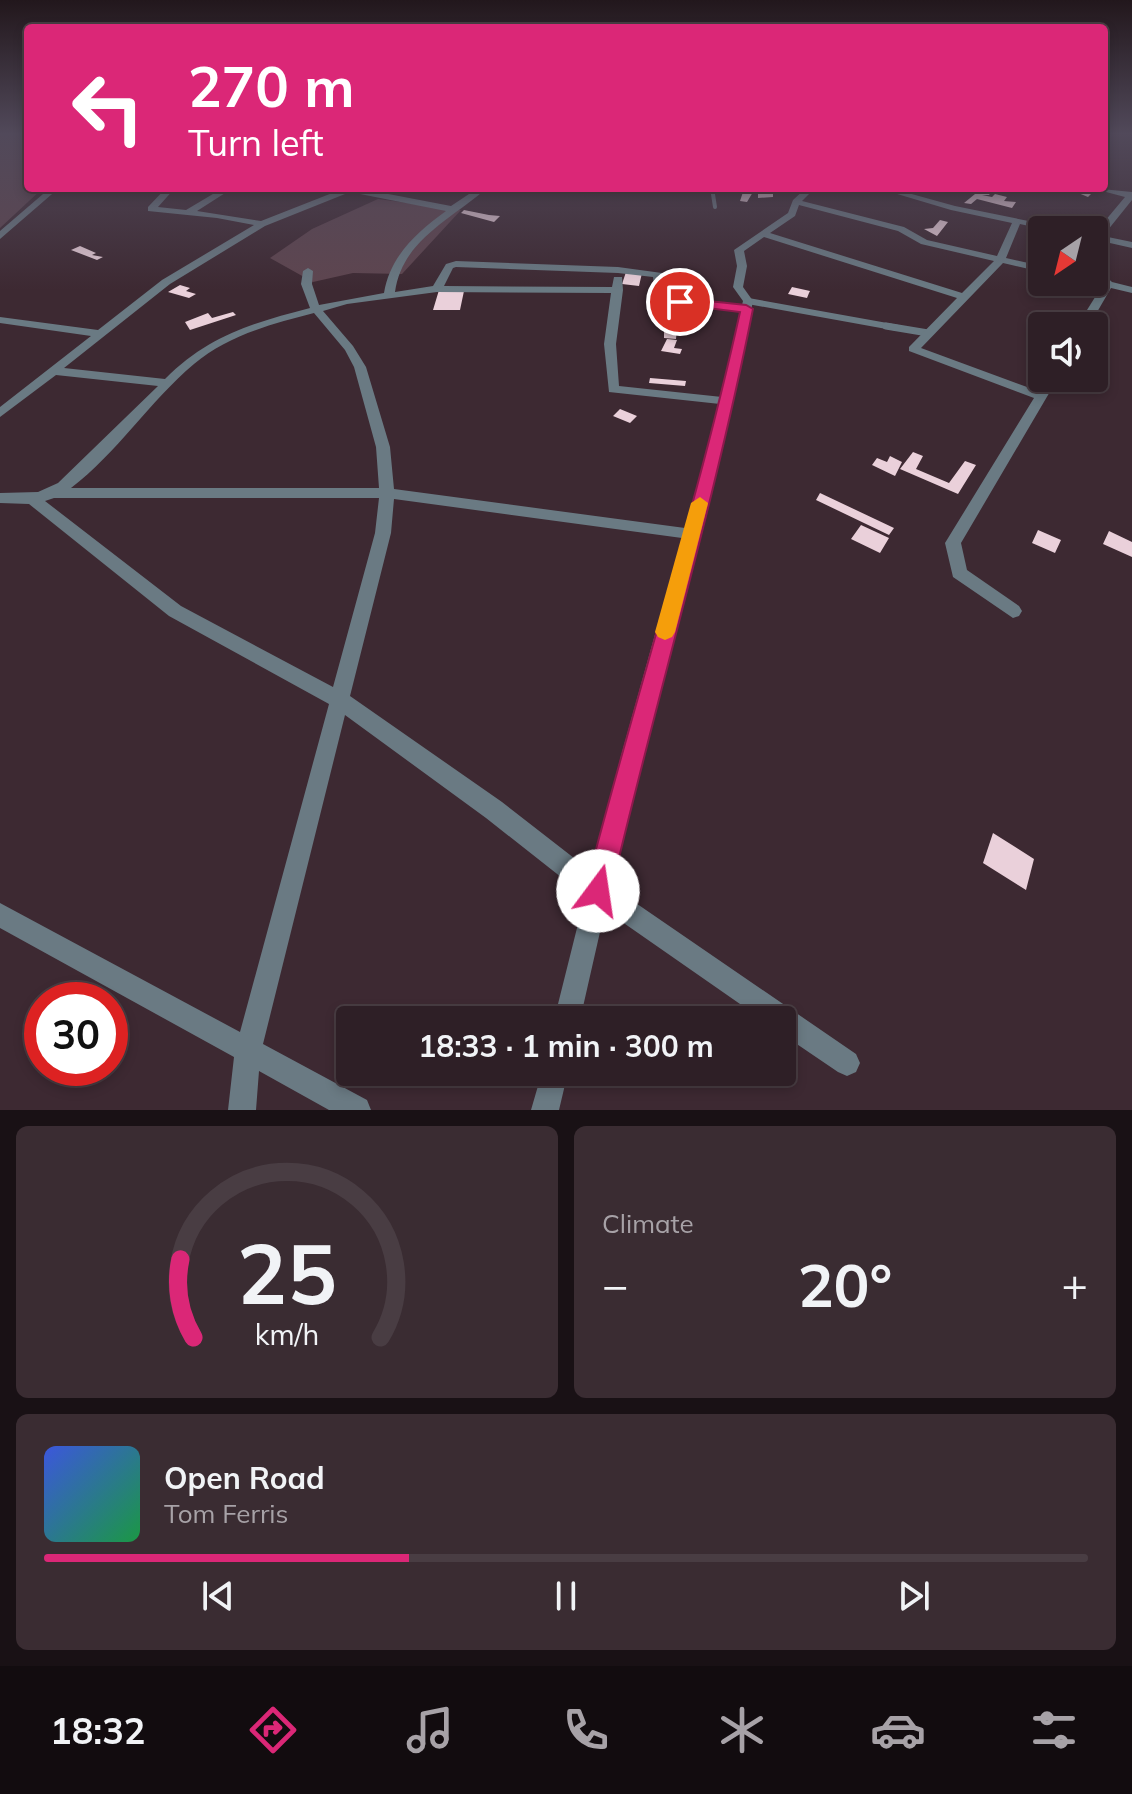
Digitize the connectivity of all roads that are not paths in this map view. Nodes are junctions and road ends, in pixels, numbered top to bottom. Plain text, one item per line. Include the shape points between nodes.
1 (1108, 191) edge
2 (50, 192) edge
3 (167, 192) edge
4 (222, 192) edge
5 (341, 192) edge
6 (370, 192) edge
7 (477, 192) edge
8 (713, 192) edge
9 (807, 192) edge
10 (904, 192) edge
11 (1131, 195) edge
12 (796, 202) junction
13 (715, 207) dead end
14 (451, 209) junction
15 (1120, 209) junction
16 (1132, 211) edge
17 (188, 212) junction
18 (1017, 221) junction
19 (1028, 223) edge
20 (1108, 223) edge
21 (262, 224) junction
22 (763, 234) junction
23 (0, 236) edge
24 (1108, 240) edge
25 (1132, 245) edge
26 (1000, 260) junction
27 (1028, 266) edge
28 (618, 270) junction
29 (308, 271) dead end
30 (1108, 284) edge
31 (437, 289) junction
32 (618, 290) junction
33 (1132, 290) edge
34 (389, 294) junction
35 (963, 297) junction
36 (747, 305) junction
37 (315, 310) junction
38 (0, 320) edge
39 (928, 333) junction
40 (102, 334) junction
41 (55, 371) junction
42 (166, 383) junction
43 (1043, 392) edge
44 (1041, 396) junction
45 (727, 401) junction
46 (0, 413) edge
47 (55, 493) junction
48 (389, 493) junction
49 (0, 498) edge
50 (34, 500) junction
51 (691, 534) junction
52 (1013, 611) dead end
53 (340, 700) junction
54 (598, 891) junction
55 (0, 915) edge
56 (570, 1006) edge
57 (248, 1050) junction
58 (847, 1063) dead end
59 (551, 1086) edge
60 (242, 1110) edge
61 (357, 1110) edge
62 (545, 1110) edge

1 - 11 street
2 - 23 street
3 - 17 street via 151,209
4 - 17 street
5 - 21 street
6 - 14 street
7 - 14 street
8 - 13 lane
9 - 12 street
10 - 18 street
11 - 15 street
12 - 22 street via 792,214
12 - 26 street
14 - 34 street via 397,265
15 - 16 street
15 - 20 street
17 - 21 street
18 - 19 street
18 - 26 street
21 - 40 street via 166,282
22 - 35 street
22 - 36 street via 739,250 738,287
24 - 25 street
26 - 27 street
26 - 35 street
28 - 31 street via 456,264 449,266
28 - 32 street
28 - 36 street via 658,275 659,293 680,302
29 - 37 street via 305,283
30 - 33 street
31 - 32 street
31 - 34 street
32 - 45 street via 610,344 613,389
34 - 37 street
35 - 39 street
36 - 39 lane
36 - 45 street
37 - 42 street via 233,335 196,355
37 - 48 street via 357,360 385,446
38 - 40 street
39 - 44 street via 913,349
40 - 41 street
41 - 42 street
41 - 46 street
42 - 47 street
43 - 44 street
44 - 52 street via 953,543 959,573
45 - 51 street
47 - 48 street
47 - 50 street
48 - 51 street
48 - 53 street
49 - 50 street
50 - 53 street via 175,611
51 - 54 street
53 - 54 street
53 - 57 street
54 - 56 street
54 - 58 street
55 - 57 street
57 - 60 street
57 - 61 street
59 - 62 street

